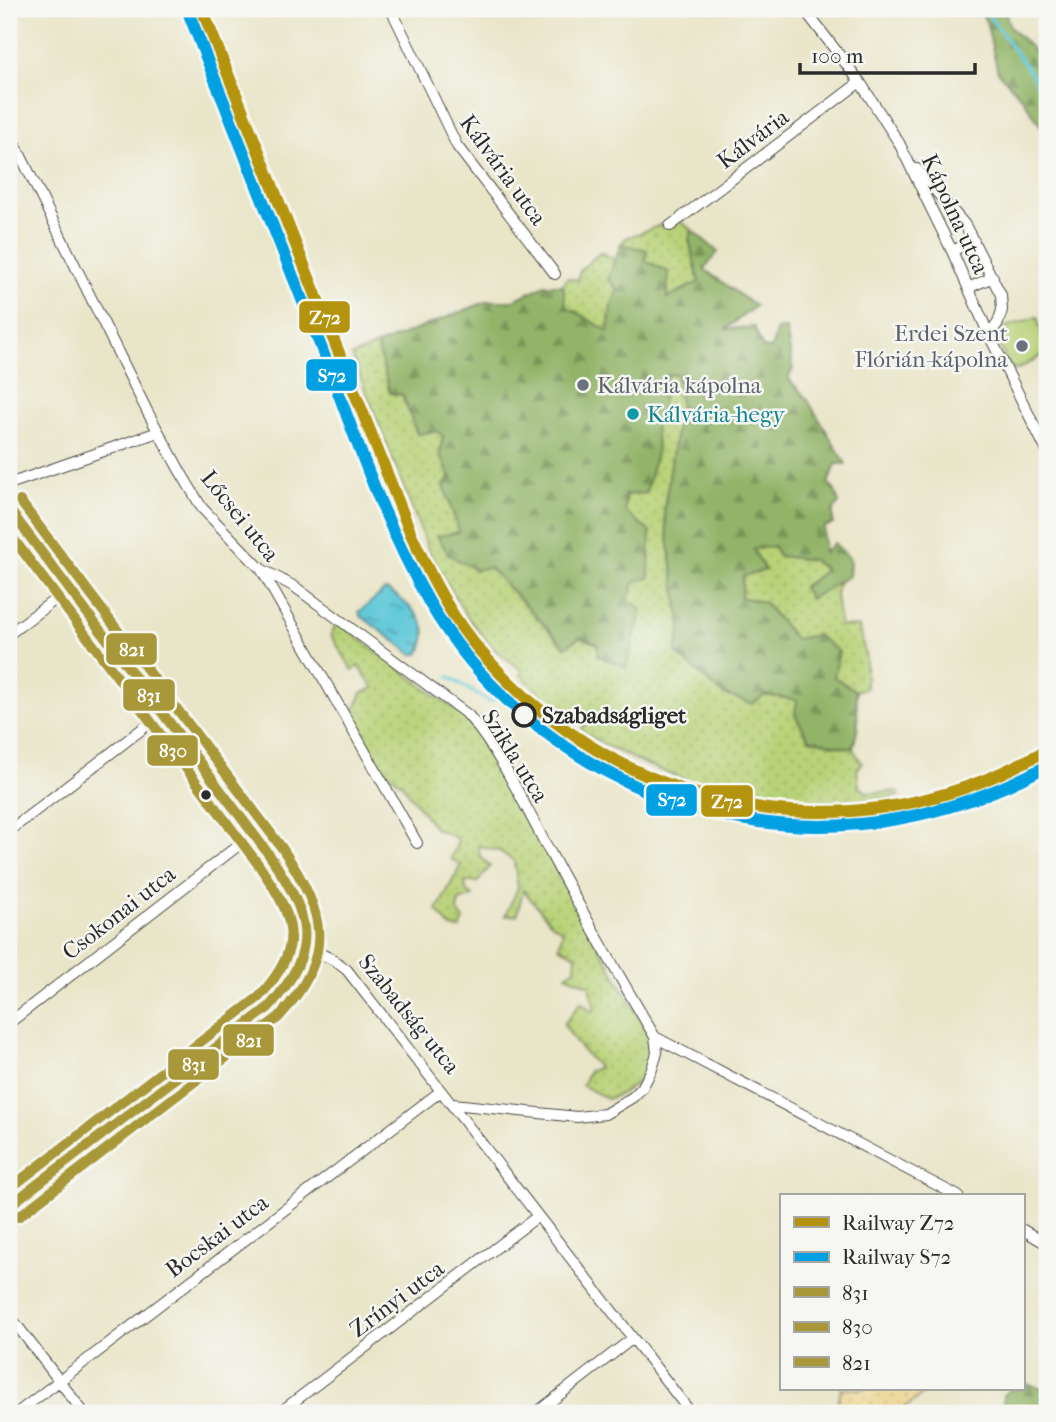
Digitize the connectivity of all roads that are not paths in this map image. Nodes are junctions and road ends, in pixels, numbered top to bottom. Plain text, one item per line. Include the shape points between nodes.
1 (391, 9) edge
2 (804, 9) edge
3 (860, 82) junction
4 (9, 132) edge
5 (907, 157) junction
6 (670, 226) dead end
7 (974, 241) junction
8 (952, 251) junction
9 (555, 274) dead end
10 (993, 277) junction
11 (968, 288) junction
12 (989, 335) junction
13 (158, 432) junction
14 (1047, 451) edge
15 (9, 485) edge
16 (9, 509) edge
17 (261, 569) junction
18 (69, 589) junction
19 (9, 634) edge
20 (163, 713) junction
21 (9, 831) edge
22 (253, 834) junction
23 (417, 843) dead end
24 (304, 946) junction
25 (9, 1023) edge
26 (655, 1037) junction
27 (441, 1091) junction
28 (453, 1104) junction
29 (954, 1194) edge
30 (9, 1206) edge
31 (538, 1216) junction
32 (1024, 1231) edge
33 (1047, 1244) edge
34 (9, 1315) edge
35 (634, 1338) junction
36 (59, 1381) junction
37 (17, 1413) edge
38 (85, 1413) edge
39 (279, 1413) edge
40 (536, 1413) edge
41 (691, 1413) edge

1 - 9 street, Kálvária utca via 457,146
2 - 3 street, Kápolna utca
3 - 5 street, Kápolna utca
3 - 6 street, Kálvária
4 - 13 street, Lőcsei utca
5 - 7 street
5 - 8 street, Kápolna utca
7 - 8 street
7 - 10 street
8 - 11 street, Kápolna utca
10 - 11 street
10 - 12 street via 1002,310
11 - 12 street, Kápolna utca
12 - 14 street, Kápolna utca
13 - 15 street
13 - 17 street, Lőcsei utca via 202,508
16 - 18 street
17 - 23 street, Lőcsei utca
17 - 26 street, Szikla utca via 295,587 474,723 512,780
18 - 19 street
18 - 20 street
20 - 21 street
20 - 22 street
22 - 24 street via 295,893 305,927
22 - 25 street, Csokonai utca
24 - 27 street, Szabadság utca via 347,970
24 - 30 street via 296,973 269,1007
26 - 28 street via 657,1053 642,1087 605,1114 577,1117
26 - 29 street
27 - 28 street, Szabadság utca
27 - 36 street, Bocskai utca
28 - 31 street, Szabadság utca
31 - 35 street, Szabadság utca
31 - 39 street, Zrínyi utca
32 - 33 street
34 - 36 street
35 - 40 street
35 - 41 street, Szabadság utca
36 - 37 street, Bocskai utca
36 - 38 street

